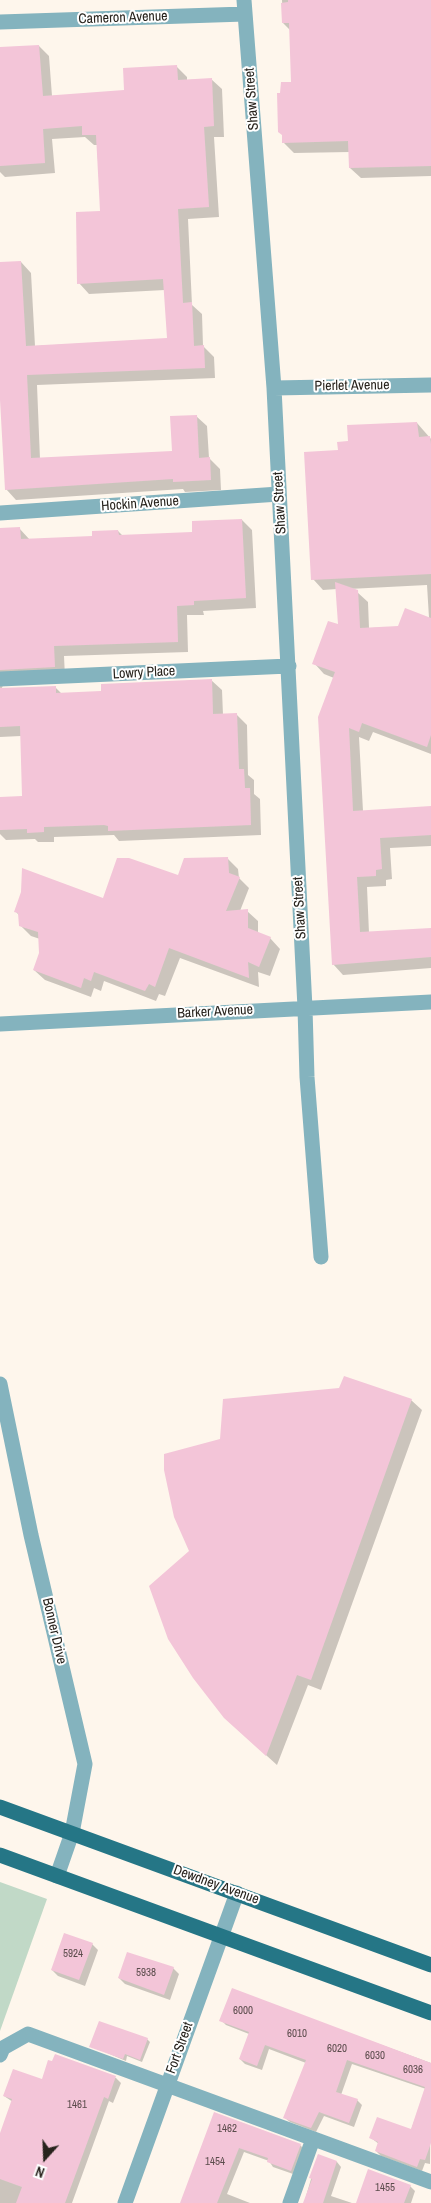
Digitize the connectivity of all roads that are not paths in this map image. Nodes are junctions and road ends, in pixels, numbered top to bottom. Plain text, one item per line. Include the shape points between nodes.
1 (245, 7) edge
2 (0, 22) edge
3 (431, 385) edge
4 (274, 388) junction
5 (279, 494) junction
6 (0, 513) edge
7 (288, 666) junction
8 (0, 679) edge
9 (431, 1002) edge
10 (305, 1008) junction
11 (0, 1024) edge
12 (321, 1257) dead end
13 (0, 1384) edge
14 (0, 1807) edge
15 (72, 1833) junction
16 (0, 1855) edge
17 (57, 1876) junction
18 (237, 1893) junction
19 (221, 1937) junction
20 (431, 1965) edge
21 (431, 2013) edge
22 (0, 2055) edge
23 (166, 2084) junction
24 (314, 2139) junction
25 (431, 2182) edge
26 (125, 2203) edge
27 (290, 2203) edge

1 - 2 street, Cameron Avenue
1 - 4 street, Shaw Street
3 - 4 street, Pierlet Avenue
4 - 5 street, Shaw Street
5 - 6 street, Hockin Avenue
5 - 7 street, Shaw Street
7 - 8 street, Lowry Place
7 - 10 street, Shaw Street
9 - 10 street, Barker Avenue
10 - 11 street, Barker Avenue
10 - 12 street, Shaw Street via 307,1087
13 - 15 street, Bonner Drive via 31,1535 85,1764
14 - 15 main road, Dewdney Avenue
15 - 17 street, Bonner Drive
15 - 18 main road, Dewdney Avenue
16 - 17 main road
17 - 19 main road
18 - 19 street, Fort Street
18 - 20 main road, Dewdney Avenue
19 - 21 main road
19 - 23 street, Fort Street
22 - 23 street via 2,2048 28,2034
23 - 24 street
23 - 26 street, Fort Street
24 - 25 street
24 - 27 street

